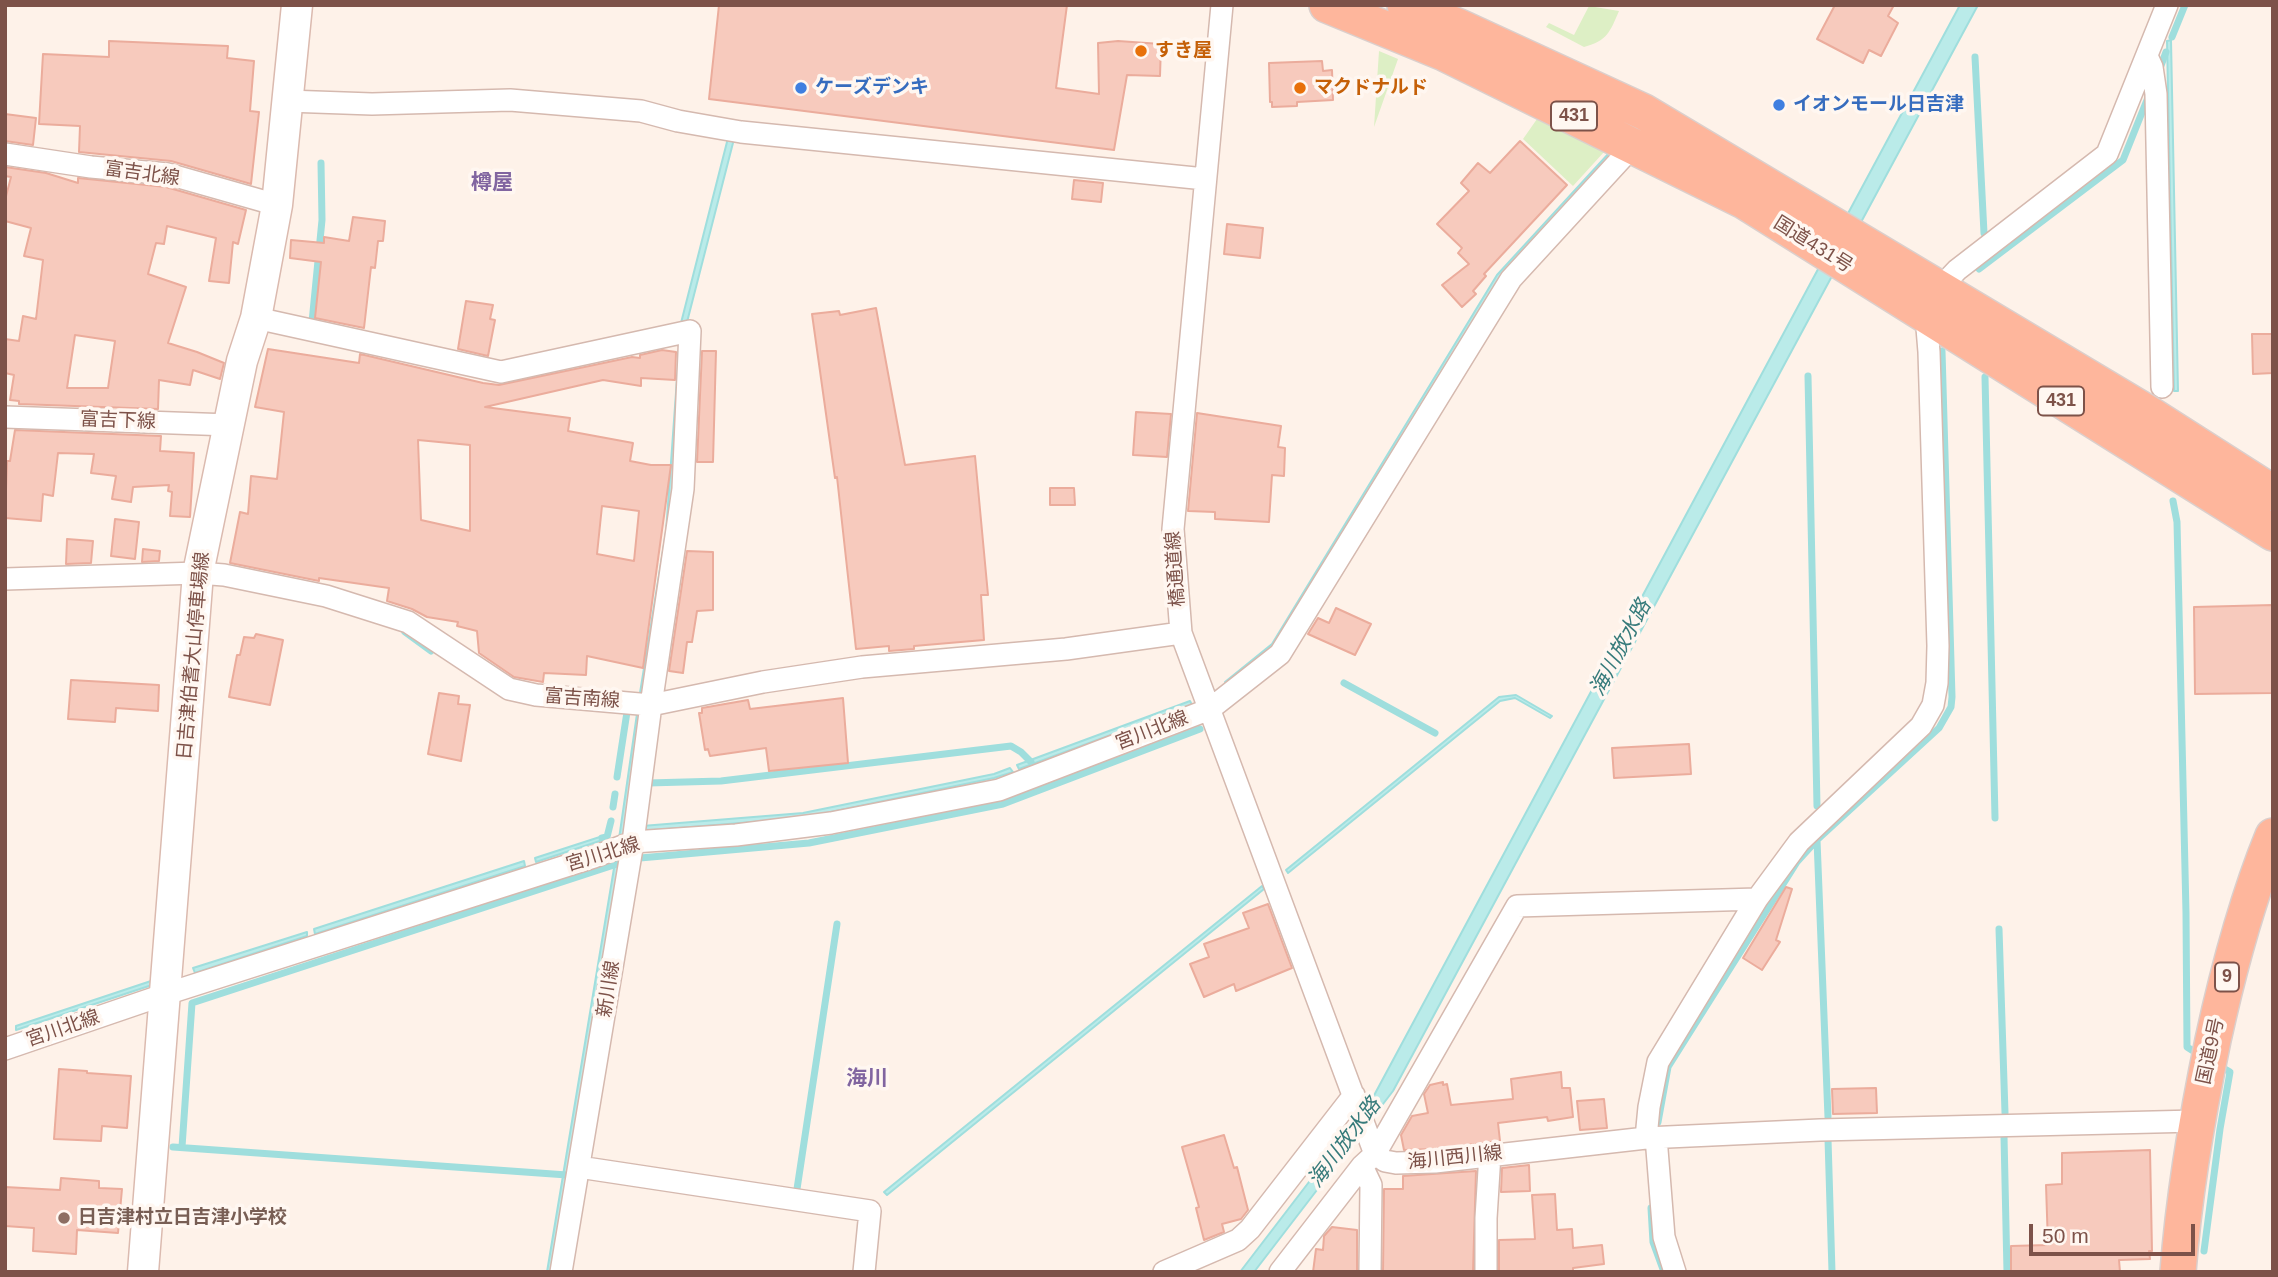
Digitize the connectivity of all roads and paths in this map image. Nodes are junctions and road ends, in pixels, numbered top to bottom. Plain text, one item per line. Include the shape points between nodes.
1 (297, 5) edge
2 (1222, 5) edge
3 (1327, 5) edge
4 (1405, 5) edge
5 (2162, 10) edge
6 (2147, 55) junction
7 (288, 101) junction
8 (1634, 145) junction
9 (5, 154) edge
10 (1205, 179) junction
11 (277, 205) junction
12 (1821, 234) junction
13 (1932, 302) junction
14 (256, 318) junction
15 (2162, 387) dead end
16 (5, 417) edge
17 (230, 425) junction
18 (2273, 493) edge
19 (2273, 533) edge
20 (198, 573) junction
21 (5, 579) edge
22 (1181, 633) junction
23 (650, 705) junction
24 (1210, 709) junction
25 (2273, 836) edge
26 (633, 842) junction
27 (1757, 899) junction
28 (166, 994) junction
29 (5, 1049) edge
30 (1355, 1099) junction
31 (2196, 1121) junction
32 (1651, 1137) junction
33 (1369, 1153) junction
34 (1490, 1154) junction
35 (579, 1167) junction
36 (143, 1272) edge
37 (561, 1272) edge
38 (864, 1272) edge
39 (1164, 1272) edge
40 (1280, 1272) edge
41 (1370, 1272) edge
42 (1486, 1272) edge
43 (1675, 1272) edge
44 (2178, 1272) edge

1 - 7 main road, 日吉津伯耆大山停車場線
2 - 10 street, 橋通道線
3 - 8 highway, 国道431号 / 431 via 1444,53
4 - 12 highway, 国道431号 / 431 via 1644,113
5 - 6 street
6 - 13 street via 2107,155 1957,270
6 - 15 street via 2156,94
7 - 10 street via 510,100 641,111 741,132
7 - 11 main road, 日吉津伯耆大山停車場線
8 - 12 highway, 国道431号 / 431
8 - 24 street, 宮川北線 via 1511,279 1280,654
9 - 11 street, 富吉北線 via 168,174
10 - 22 street, 橋通道線 via 1173,528
11 - 14 main road, 日吉津伯耆大山停車場線
12 - 13 highway, 国道431号 / 431
13 - 18 highway, 国道431号 / 431 via 2146,412
13 - 19 highway, 国道431号 / 431
13 - 27 street via 1929,352 1938,646 1933,705 1921,726 1799,842
14 - 17 main road, 日吉津伯耆大山停車場線
14 - 23 street, 新川線 via 501,372 690,331 683,489
16 - 17 street, 富吉下線
17 - 20 main road, 日吉津伯耆大山停車場線
20 - 21 street, 富吉南線
20 - 23 street, 富吉南線 via 326,596 408,622 509,689
20 - 28 main road, 日吉津伯耆大山停車場線
22 - 23 street, 富吉南線 via 1066,649 862,667
22 - 24 street, 橋通道線
23 - 26 street, 新川線
24 - 26 street, 宮川北線 via 999,790 831,823
24 - 30 street, 橋通道線
25 - 31 highway, 国道9号 / 9 via 2226,978
26 - 28 street, 宮川北線
26 - 35 street, 新川線
27 - 32 street via 1658,1062 1649,1107
27 - 33 street via 1517,906
28 - 29 street, 宮川北線
28 - 36 main road, 日吉津伯耆大山停車場線
30 - 33 street, 橋通道線
30 - 39 street via 1238,1240
31 - 32 street, 海川西川線
31 - 44 highway, 国道9号 / 9
32 - 34 street, 海川西川線
32 - 43 street via 1664,1237
33 - 34 street, 海川西川線 via 1396,1163
33 - 40 street
33 - 41 street, 橋通道線
34 - 42 street
35 - 37 street, 新川線
35 - 38 street via 870,1211

